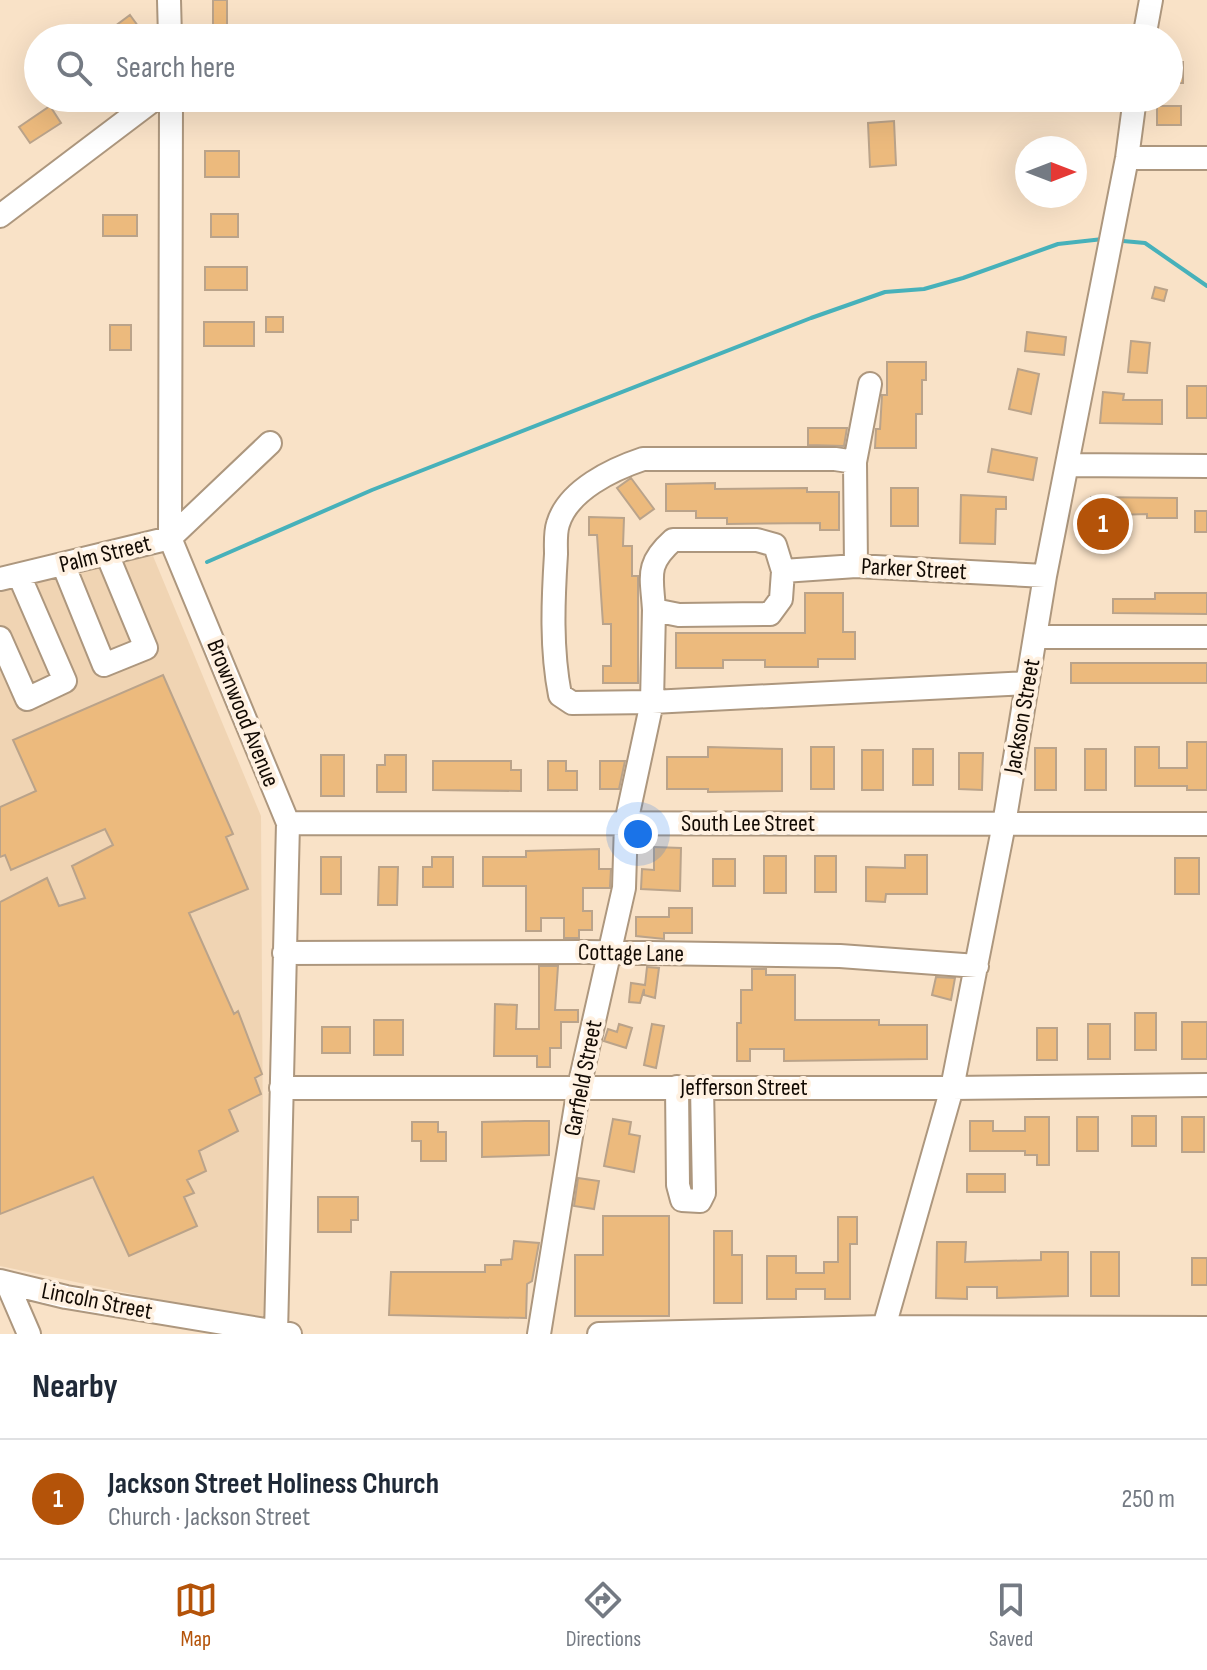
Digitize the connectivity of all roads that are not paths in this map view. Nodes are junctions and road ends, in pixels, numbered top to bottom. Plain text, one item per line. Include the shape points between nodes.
1 (169, 0) edge
2 (1151, 0) edge
3 (170, 24) edge
4 (1146, 24) edge
5 (137, 112) edge
6 (171, 112) edge
7 (1133, 112) edge
8 (1127, 158) junction
9 (1207, 158) edge
10 (0, 216) edge
11 (870, 384) dead end
12 (270, 443) dead end
13 (855, 462) junction
14 (1068, 465) junction
15 (1207, 466) edge
16 (170, 538) junction
17 (107, 554) junction
18 (63, 564) junction
19 (856, 566) junction
20 (783, 571) junction
21 (1045, 576) junction
22 (9, 577) edge
23 (654, 610) junction
24 (1035, 637) junction
25 (1207, 637) edge
26 (0, 638) edge
27 (1027, 683) junction
28 (652, 702) junction
29 (288, 823) junction
30 (626, 823) junction
31 (1004, 824) junction
32 (1207, 824) edge
33 (284, 953) junction
34 (610, 953) junction
35 (977, 966) junction
36 (1207, 1085) edge
37 (579, 1087) junction
38 (677, 1087) junction
39 (702, 1087) junction
40 (281, 1088) junction
41 (952, 1088) junction
42 (4, 1282) edge
43 (884, 1327) junction
44 (1207, 1328) edge
45 (860, 1331) edge
46 (936, 1331) edge
47 (994, 1331) edge
48 (281, 1333) edge
49 (29, 1334) edge
50 (539, 1334) edge
51 (599, 1334) edge

1 - 3 street
2 - 4 street
5 - 10 street
6 - 16 street, Brownwood Avenue
7 - 8 street, Jackson Street
8 - 9 street
8 - 14 street, Jackson Street
11 - 13 street
12 - 16 street, Palm Street
13 - 19 street
13 - 28 street via 643,459 617,467 574,498 558,524 553,599 560,695 572,703
14 - 15 street
14 - 21 street, Jackson Street
16 - 17 street, Palm Street
16 - 29 street, Brownwood Avenue
17 - 18 street, Palm Street
17 - 18 street via 146,648 104,665
18 - 22 street, Palm Street
19 - 20 street, Parker Street
19 - 21 street, Parker Street
20 - 23 street via 781,599 770,614 679,615
20 - 23 street via 775,545 757,540 673,540 652,566
21 - 24 street, Jackson Street
22 - 26 street via 65,681 27,699
23 - 28 street, Garfield Street
24 - 25 street
24 - 27 street, Jackson Street
27 - 28 street
27 - 31 street, Jackson Street
28 - 30 street, Garfield Street
29 - 30 street, South Lee Street
29 - 33 street, Brownwood Avenue
30 - 31 street, South Lee Street
30 - 34 street, Garfield Street via 624,888
31 - 32 street, South Lee Street
31 - 35 street, Jackson Street
33 - 34 street, Cottage Lane
33 - 40 street, Brownwood Avenue
34 - 35 street, Cottage Lane via 840,956
34 - 37 street, Garfield Street
35 - 41 street, Jackson Street
36 - 41 street, Jefferson Street
37 - 38 street, Jefferson Street
37 - 40 street, Jefferson Street
37 - 50 street, Garfield Street
38 - 39 street, Jefferson Street
38 - 39 street via 678,1185 682,1200 691,1201 700,1201 704,1193
39 - 41 street, Jefferson Street
40 - 48 street, Brownwood Avenue
41 - 43 street, Jackson Street
42 - 48 street, Lincoln Street
42 - 49 street
43 - 45 street
43 - 46 street
44 - 47 street
45 - 51 street
46 - 47 street

